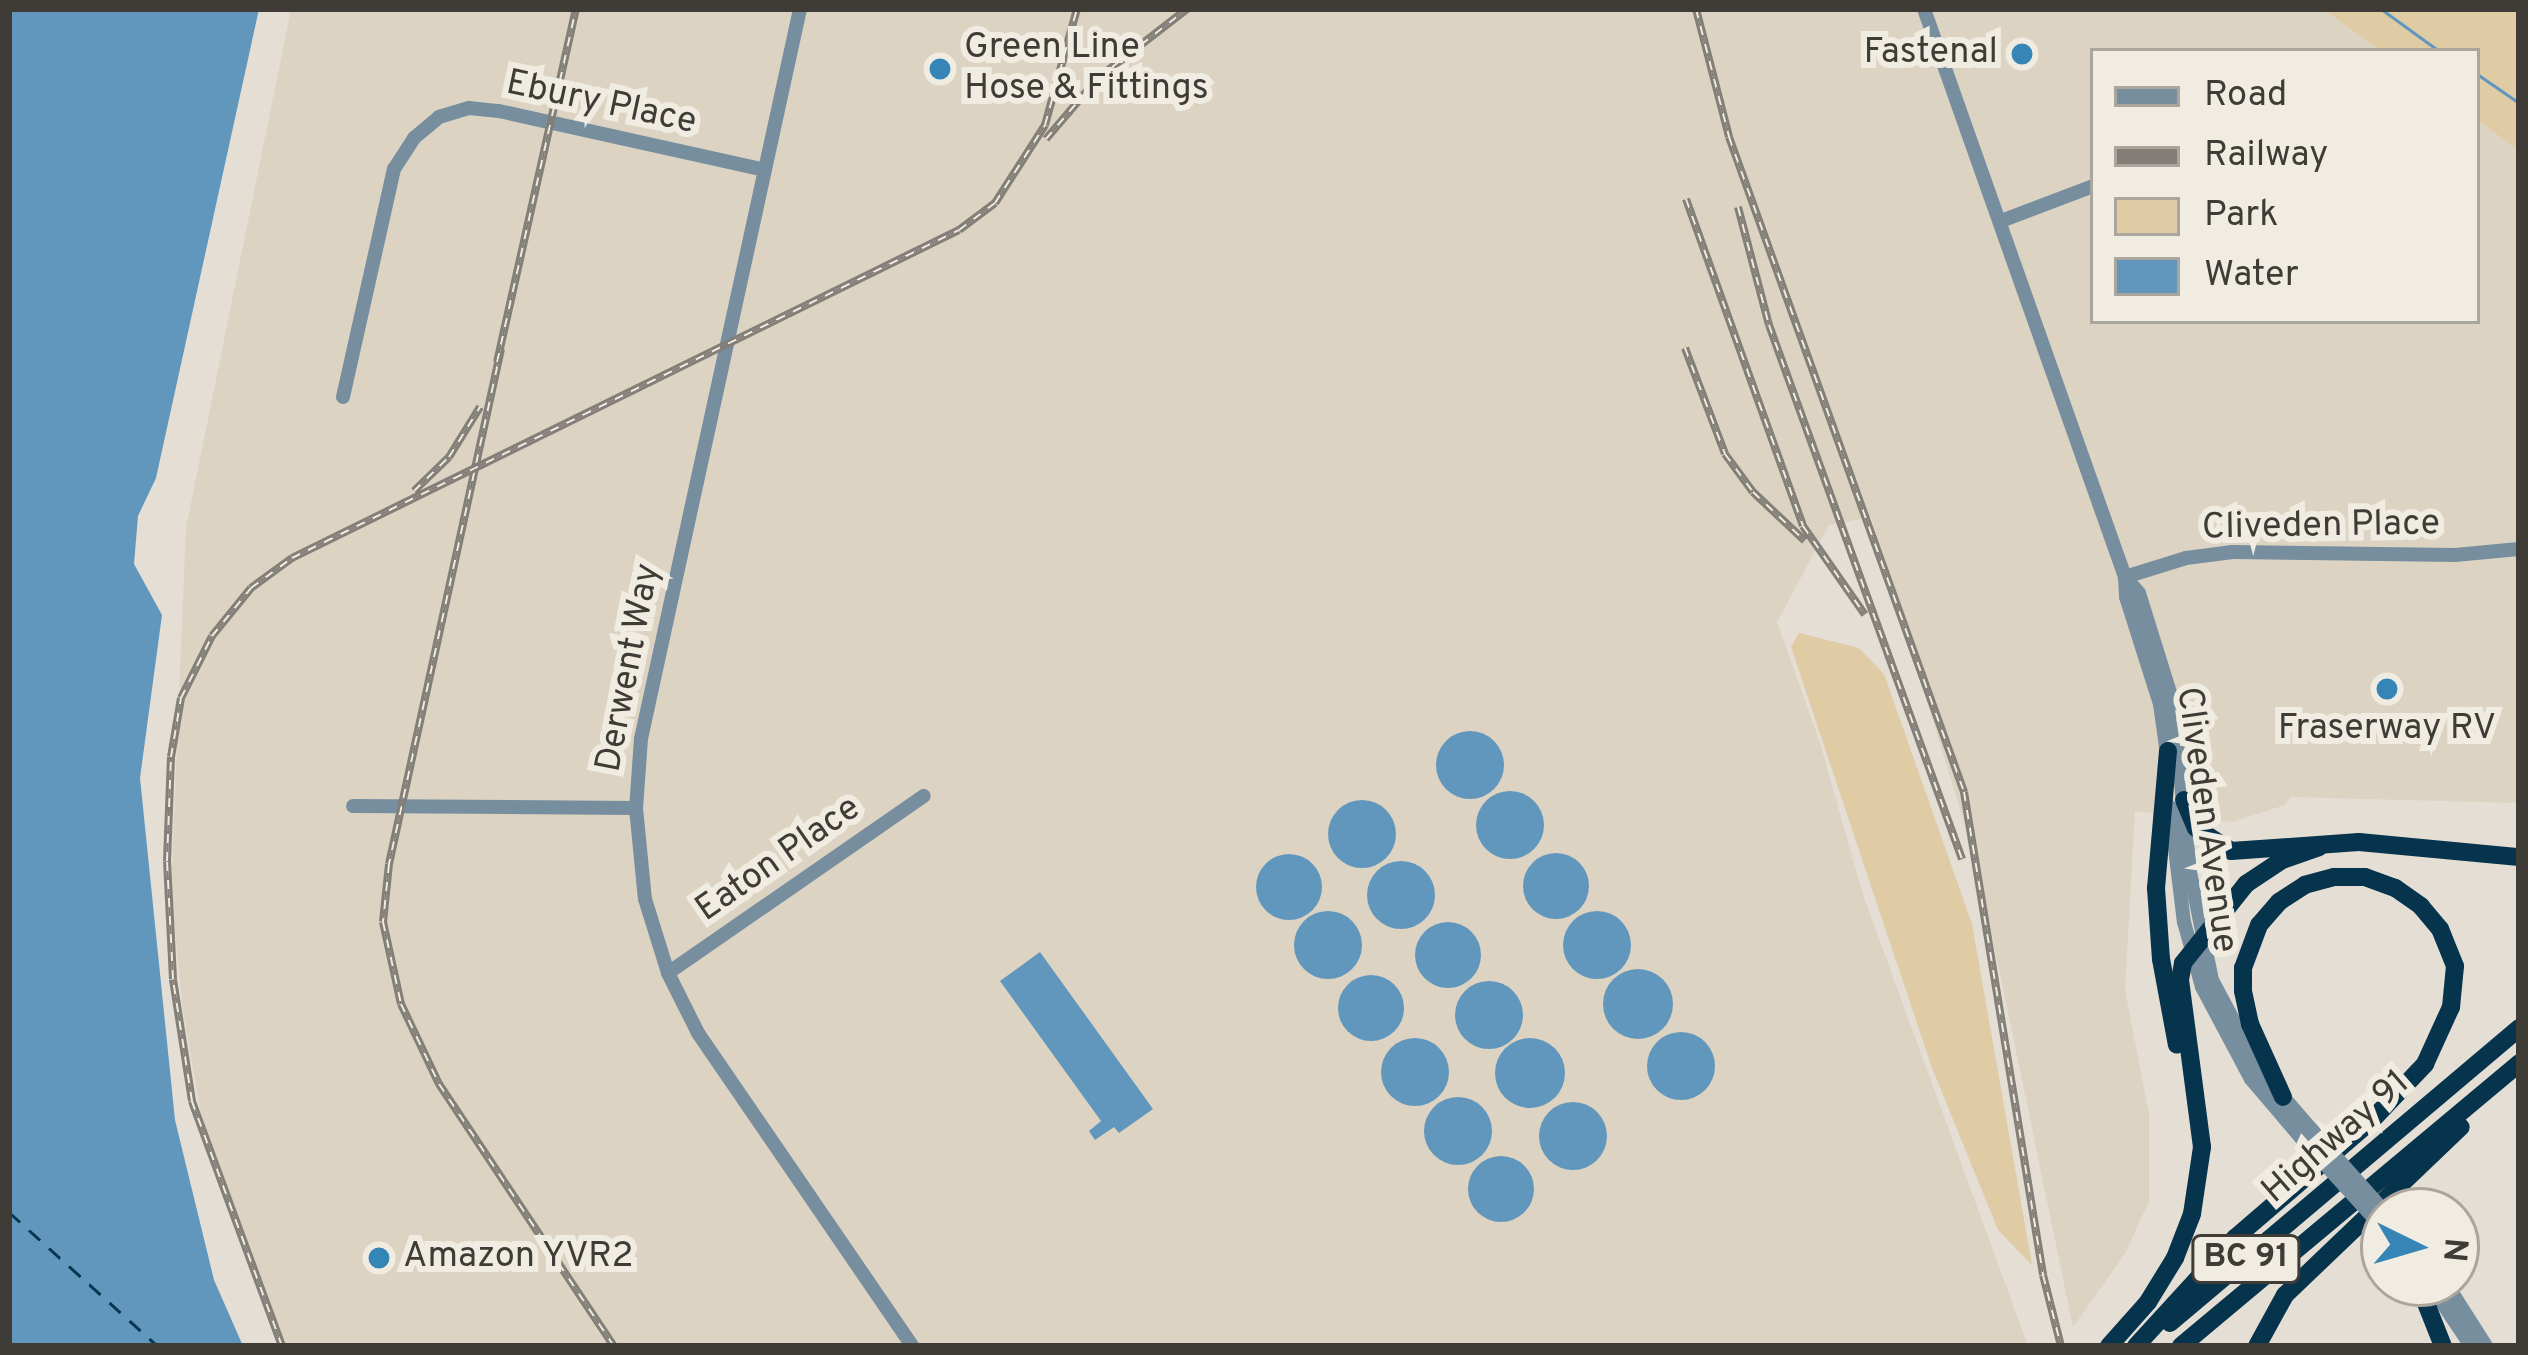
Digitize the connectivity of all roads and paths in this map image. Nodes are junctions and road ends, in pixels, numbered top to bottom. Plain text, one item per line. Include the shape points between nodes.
1 (800, 9) edge
2 (1924, 9) edge
3 (765, 170) junction
4 (2090, 187) edge
5 (2001, 221) junction
6 (344, 398) dead end
7 (2519, 548) edge
8 (2126, 578) junction
9 (2168, 751) junction
10 (924, 796) dead end
11 (2184, 800) junction
12 (353, 806) dead end
13 (636, 808) junction
14 (2319, 847) junction
15 (2519, 857) edge
16 (2196, 946) junction
17 (668, 973) junction
18 (2519, 1017) edge
19 (2519, 1028) edge
20 (2476, 1062) junction
21 (2519, 1067) edge
22 (2283, 1097) junction
23 (2307, 1134) junction
24 (2197, 1186) junction
25 (2360, 1187) edge
26 (2360, 1199) edge
27 (2428, 1307) edge
28 (2445, 1307) edge
29 (2461, 1307) edge
30 (912, 1346) edge
31 (2109, 1346) edge
32 (2140, 1346) edge
33 (2181, 1346) edge
34 (2258, 1346) edge
35 (2443, 1346) edge
36 (2471, 1346) edge
37 (2486, 1346) edge

1 - 3 street, Derwent Way
2 - 5 street, Cliveden Avenue
3 - 6 street, Ebury Place via 499,111 439,117 394,169
3 - 13 street, Derwent Way via 640,739
4 - 5 street
5 - 8 street, Cliveden Avenue
7 - 8 street, Cliveden Place via 2455,556 2233,552
8 - 9 street, Cliveden Avenue
8 - 11 street, Cliveden Avenue via 2164,663
9 - 16 street, Cliveden Avenue via 2177,874
9 - 24 highway via 2156,888
10 - 17 street, Eaton Place
11 - 14 highway via 2196,828 2220,847
11 - 16 street, Cliveden Avenue
12 - 13 street
13 - 17 street, Derwent Way via 645,899
14 - 15 highway via 2360,842
14 - 16 highway via 2246,884
16 - 22 street, Cliveden Avenue via 2242,1041
16 - 23 street, Cliveden Avenue via 2232,1048
16 - 24 highway via 2180,980 2198,1097
17 - 30 street, Derwent Way via 698,1033
18 - 20 highway
19 - 20 highway, Highway 91 / BC 91
20 - 32 highway, Highway 91 / BC 91
21 - 33 highway, Highway 91 / BC 91
21 - 34 highway via 2285,1294
22 - 23 street, Cliveden Avenue
22 - 32 highway via 2243,991 2259,925 2305,885 2334,877 2395,887 2440,929 2455,966 2451,1007 2425,1064 2235,1238
23 - 25 street, Cliveden Avenue, bridge
23 - 26 street, Cliveden Avenue, bridge
24 - 31 highway via 2175,1258
27 - 35 highway
28 - 36 street
29 - 37 street

